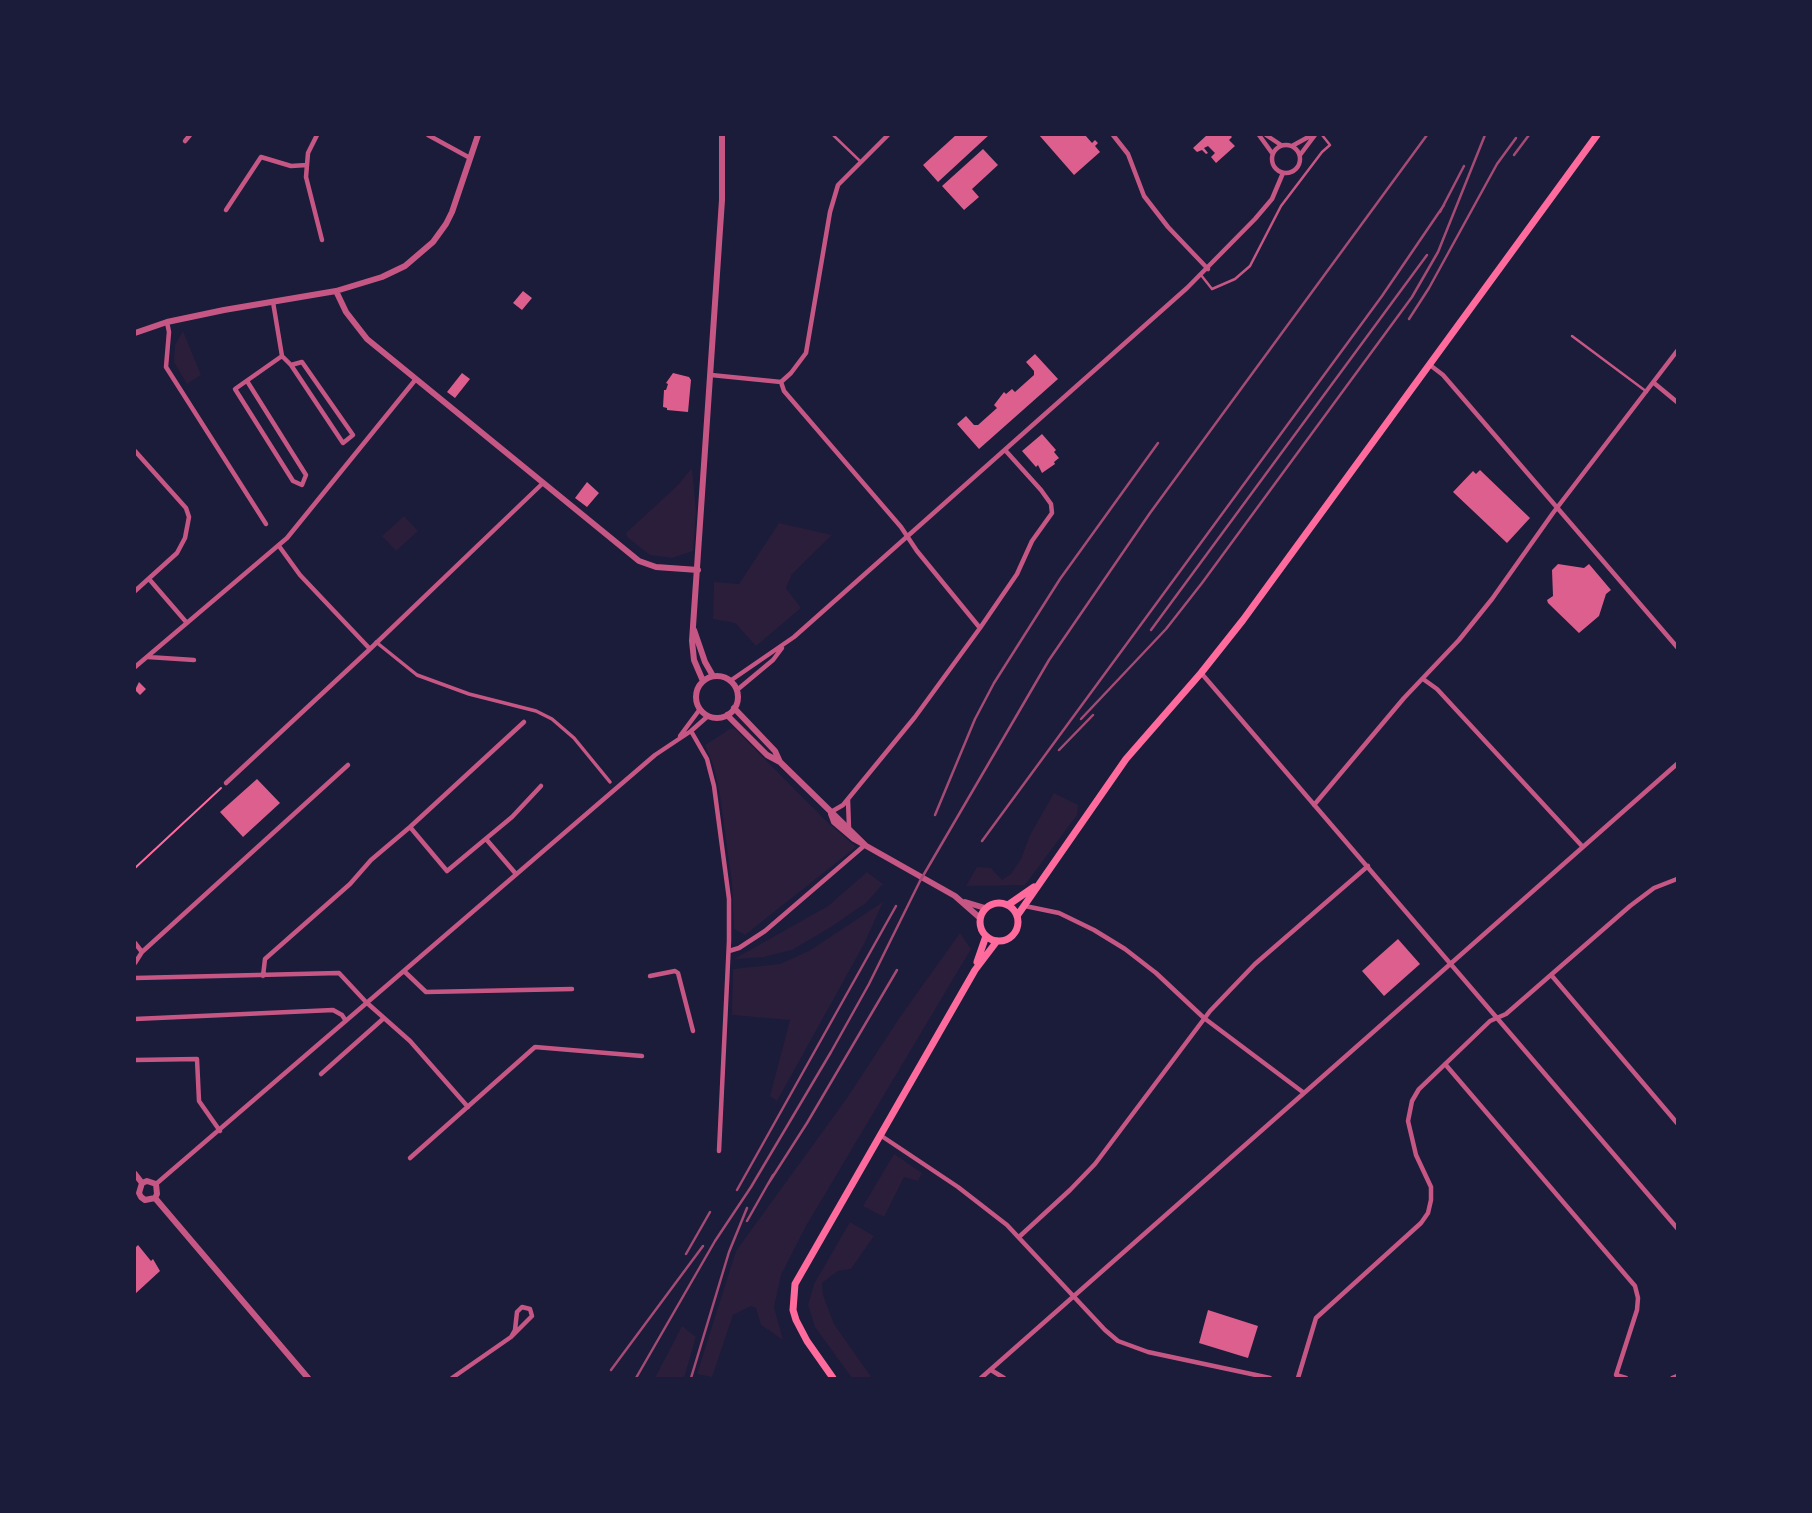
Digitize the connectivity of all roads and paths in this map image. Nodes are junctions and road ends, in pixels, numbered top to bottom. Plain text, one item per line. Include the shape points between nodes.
1 (190, 135) edge
2 (317, 135) edge
3 (428, 135) edge
4 (478, 135) edge
5 (722, 135) edge
6 (833, 135) edge
7 (1113, 135) edge
8 (1259, 135) edge
9 (1266, 135) edge
10 (1314, 135) edge
11 (1322, 135) edge
12 (1597, 135) edge
13 (884, 136) edge
14 (186, 141) dead end
15 (1281, 145) junction
16 (1292, 146) junction
17 (1272, 153) junction
18 (1300, 155) junction
19 (471, 158) junction
20 (860, 161) junction
21 (307, 165) junction
22 (1283, 173) junction
23 (1272, 199) junction
24 (1281, 206) junction
25 (226, 210) dead end
26 (322, 240) dead end
27 (1208, 269) junction
28 (1201, 275) junction
29 (336, 290) junction
30 (273, 302) junction
31 (167, 323) junction
32 (135, 333) edge
33 (1572, 336) dead end
34 (1677, 351) edge
35 (282, 356) junction
36 (291, 365) junction
37 (1430, 365) junction
38 (711, 375) junction
39 (416, 379) junction
40 (247, 381) junction
41 (781, 382) junction
42 (1654, 383) junction
43 (1647, 392) junction
44 (1677, 402) edge
45 (1005, 450) junction
46 (135, 451) edge
47 (543, 482) junction
48 (1557, 508) junction
49 (266, 524) dead end
50 (907, 536) junction
51 (279, 546) junction
52 (698, 570) junction
53 (149, 579) junction
54 (135, 592) edge
55 (187, 623) junction
56 (694, 628) junction
57 (980, 628) junction
58 (376, 642) junction
59 (784, 645) junction
60 (1677, 647) edge
61 (370, 649) junction
62 (147, 657) junction
63 (194, 660) dead end
64 (135, 667) edge
65 (1201, 673) junction
66 (713, 676) junction
67 (1423, 679) junction
68 (703, 681) junction
69 (730, 681) junction
70 (737, 690) junction
71 (734, 708) junction
72 (700, 709) junction
73 (727, 715) junction
74 (708, 716) junction
75 (524, 722) dead end
76 (691, 731) junction
77 (679, 737) junction
78 (780, 762) junction
79 (1677, 764) edge
80 (348, 765) dead end
81 (610, 782) joint
82 (226, 783) joint
83 (541, 786) dead end
84 (616, 789) junction
85 (848, 799) junction
86 (1314, 805) junction
87 (831, 813) junction
88 (410, 828) junction
89 (849, 828) junction
90 (486, 839) junction
91 (865, 845) junction
92 (1582, 846) junction
93 (1368, 866) junction
94 (135, 868) edge
95 (516, 874) junction
96 (1677, 879) edge
97 (1038, 884) junction
98 (963, 902) junction
99 (1008, 905) junction
100 (1025, 906) junction
101 (985, 908) junction
102 (1017, 916) junction
103 (980, 918) junction
104 (986, 936) junction
105 (997, 941) junction
106 (135, 943) edge
107 (729, 951) junction
108 (142, 952) junction
109 (135, 963) edge
110 (1451, 965) junction
111 (975, 970) junction
112 (405, 972) junction
113 (263, 976) junction
114 (650, 976) dead end
115 (1552, 976) junction
116 (135, 978) edge
117 (572, 989) dead end
118 (366, 1002) junction
119 (1498, 1017) junction
120 (384, 1018) junction
121 (1204, 1018) junction
122 (135, 1019) edge
123 (345, 1021) junction
124 (693, 1031) dead end
125 (642, 1056) dead end
126 (135, 1060) edge
127 (1445, 1064) junction
128 (321, 1074) dead end
129 (1304, 1093) junction
130 (468, 1107) junction
131 (1676, 1121) edge
132 (220, 1131) junction
133 (880, 1135) junction
134 (719, 1151) dead end
135 (410, 1158) dead end
136 (135, 1174) edge
137 (142, 1184) junction
138 (156, 1184) junction
139 (141, 1197) junction
140 (155, 1198) junction
141 (135, 1203) edge
142 (1677, 1228) edge
143 (1019, 1237) junction
144 (1075, 1296) junction
145 (511, 1337) junction
146 (991, 1370) junction
147 (1677, 1376) edge
148 (309, 1378) edge
149 (453, 1378) edge
150 (833, 1378) edge
151 (981, 1378) edge
152 (1004, 1378) edge
153 (1270, 1378) edge
154 (1298, 1378) edge
155 (1626, 1378) edge
156 (1672, 1378) edge

1 - 14 street
2 - 21 street
3 - 19 street
4 - 19 street
5 - 38 street
6 - 20 lane
7 - 27 street via 1128,154 1144,196
8 - 17 street
9 - 15 street
10 - 16 street
10 - 18 street
11 - 24 lane via 1330,145
12 - 37 main road
13 - 20 street
15 - 16 street
15 - 17 street
16 - 18 street
17 - 22 street via 1273,166
18 - 22 street via 1294,171
19 - 29 street via 446,224 417,258 382,277
20 - 41 street via 838,185 830,212 806,354
21 - 25 street via 291,166 261,156
21 - 26 street
22 - 23 street
23 - 24 lane
23 - 27 street
24 - 28 lane via 1244,272 1212,289
27 - 28 street
28 - 45 street
29 - 30 street
29 - 39 street via 355,326
30 - 31 street
30 - 35 street
31 - 32 street
31 - 49 street via 164,365
33 - 43 lane
34 - 42 street
35 - 36 street
35 - 40 street
36 - 36 street via 298,376 343,443 353,435 302,362
37 - 48 street
37 - 65 main road
38 - 41 street
38 - 52 street
39 - 47 street
39 - 51 street
40 - 40 street via 235,389 293,481 302,485 306,475
41 - 50 street
42 - 43 street
42 - 44 street
43 - 48 street
45 - 50 street
45 - 57 street via 1041,490 1052,513
46 - 53 street via 189,517 182,545
47 - 52 street via 646,565
47 - 58 street
48 - 60 street
48 - 67 street via 1492,599
50 - 57 street
50 - 59 street
51 - 55 street
51 - 61 street
52 - 56 street
53 - 54 street
53 - 55 street
55 - 62 street
56 - 66 street
56 - 68 street via 692,650
57 - 85 street
58 - 61 street
58 - 81 street via 417,675 552,719
59 - 69 street
59 - 70 street
61 - 82 street
62 - 63 street
62 - 64 street
65 - 86 street
65 - 97 main road via 1126,759
66 - 68 street
66 - 69 street
67 - 86 street
67 - 92 street
68 - 72 street via 696,692
69 - 70 street
70 - 71 street
71 - 73 street
71 - 78 street
72 - 74 street
72 - 77 street
73 - 74 street
73 - 78 street via 766,755
74 - 76 street
75 - 88 street
76 - 77 street
76 - 107 street via 715,786 729,899
77 - 84 street
78 - 87 street
79 - 92 street
80 - 108 street
81 - 84 lane
82 - 94 path
83 - 90 street
84 - 95 street
85 - 87 street
85 - 89 street
86 - 93 street
87 - 89 street
87 - 91 street via 834,822
88 - 90 street via 447,871
88 - 113 street via 265,959
89 - 91 street
90 - 95 street
91 - 98 street
91 - 107 street via 765,931
92 - 110 street
93 - 110 street
93 - 121 street via 1255,964
95 - 112 street
96 - 115 street via 1646,894
97 - 99 main road
97 - 100 main road
98 - 101 street
98 - 103 street
99 - 101 main road via 995,903
99 - 102 main road
100 - 102 main road
100 - 121 street via 1059,914 1125,949
101 - 103 main road
102 - 105 main road via 1011,937
103 - 104 main road
104 - 105 main road
104 - 111 main road
105 - 111 main road
106 - 108 street
107 - 134 street
108 - 109 street
110 - 119 street
110 - 129 street
111 - 133 main road
112 - 117 street via 426,992
112 - 118 street
113 - 116 street
113 - 118 street via 340,973
114 - 124 street via 678,973
115 - 119 street
115 - 131 street
118 - 120 street
118 - 123 street
119 - 127 street
119 - 142 street
120 - 128 street
120 - 130 street
121 - 129 street
121 - 143 street via 1095,1164
122 - 123 street via 333,1010
123 - 132 street
125 - 130 street via 535,1047
126 - 132 street via 197,1059 199,1101
127 - 154 street via 1419,1088 1409,1111 1413,1145 1431,1190 1428,1213 1316,1318
127 - 155 street via 1635,1286 1637,1310 1616,1375
129 - 144 street
130 - 135 street
132 - 138 street
133 - 143 street via 958,1187
133 - 150 main road via 794,1284 796,1320
136 - 137 street
137 - 138 street
137 - 139 street
138 - 140 street
139 - 140 street
139 - 141 street
140 - 148 street
143 - 144 street
144 - 146 street
144 - 153 street via 1109,1335 1128,1345
145 - 145 street via 532,1316 530,1309 522,1307 517,1312
145 - 149 street
146 - 151 street
146 - 152 street
147 - 156 street

